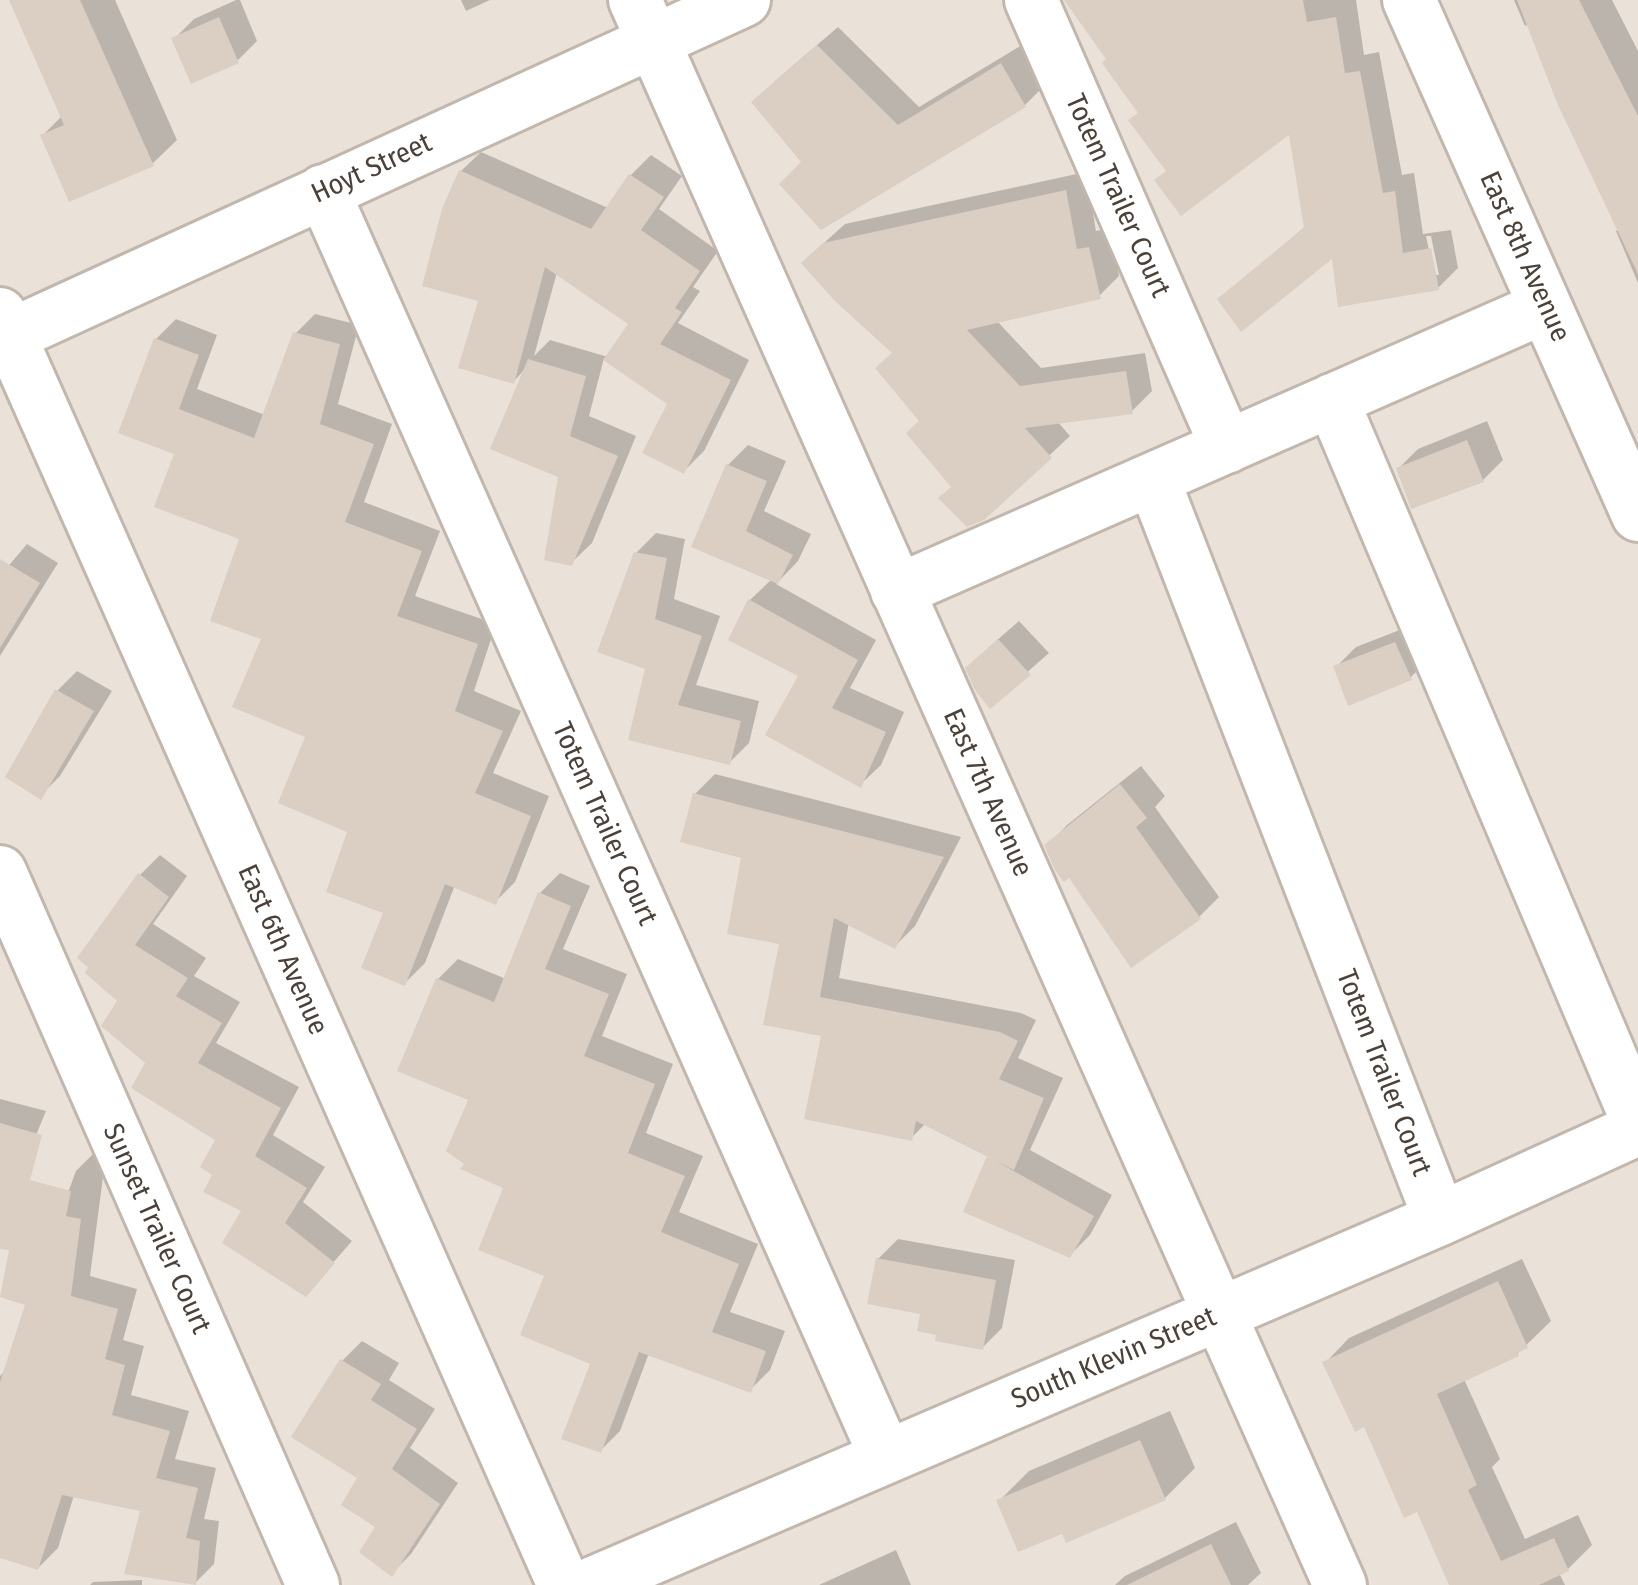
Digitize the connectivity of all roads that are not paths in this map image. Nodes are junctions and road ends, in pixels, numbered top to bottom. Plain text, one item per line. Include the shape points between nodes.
1 (744, 0) edge
2 (1031, 0) edge
3 (1409, 0) edge
4 (644, 20) edge
5 (323, 191) junction
6 (1546, 306) junction
7 (3, 330) edge
8 (1332, 400) junction
9 (1226, 447) junction
10 (1153, 479) junction
11 (1638, 515) edge
12 (897, 591) junction
13 (0, 872) edge
14 (1638, 1126) edge
15 (1440, 1218) junction
16 (1218, 1314) junction
17 (886, 1458) junction
18 (313, 1585) edge
19 (564, 1585) edge
20 (590, 1585) edge
21 (1340, 1585) edge

1 - 4 street, Hoyt Street
2 - 9 street, Totem Trailer Court
3 - 6 street, East 8th Avenue
4 - 5 street, Hoyt Street
4 - 12 street, East 7th Avenue
5 - 7 street, Hoyt Street
5 - 17 street, Totem Trailer Court
6 - 8 street
6 - 11 street, East 8th Avenue
7 - 19 street, East 6th Avenue
8 - 9 street
8 - 14 street
9 - 10 street
10 - 12 street
10 - 15 street, Totem Trailer Court
12 - 16 street, East 7th Avenue
13 - 18 street, Sunset Trailer Court
14 - 15 street, South Klevin Street
15 - 16 street, South Klevin Street
16 - 17 street, South Klevin Street
16 - 21 street, East 7th Avenue
17 - 20 street, South Klevin Street

